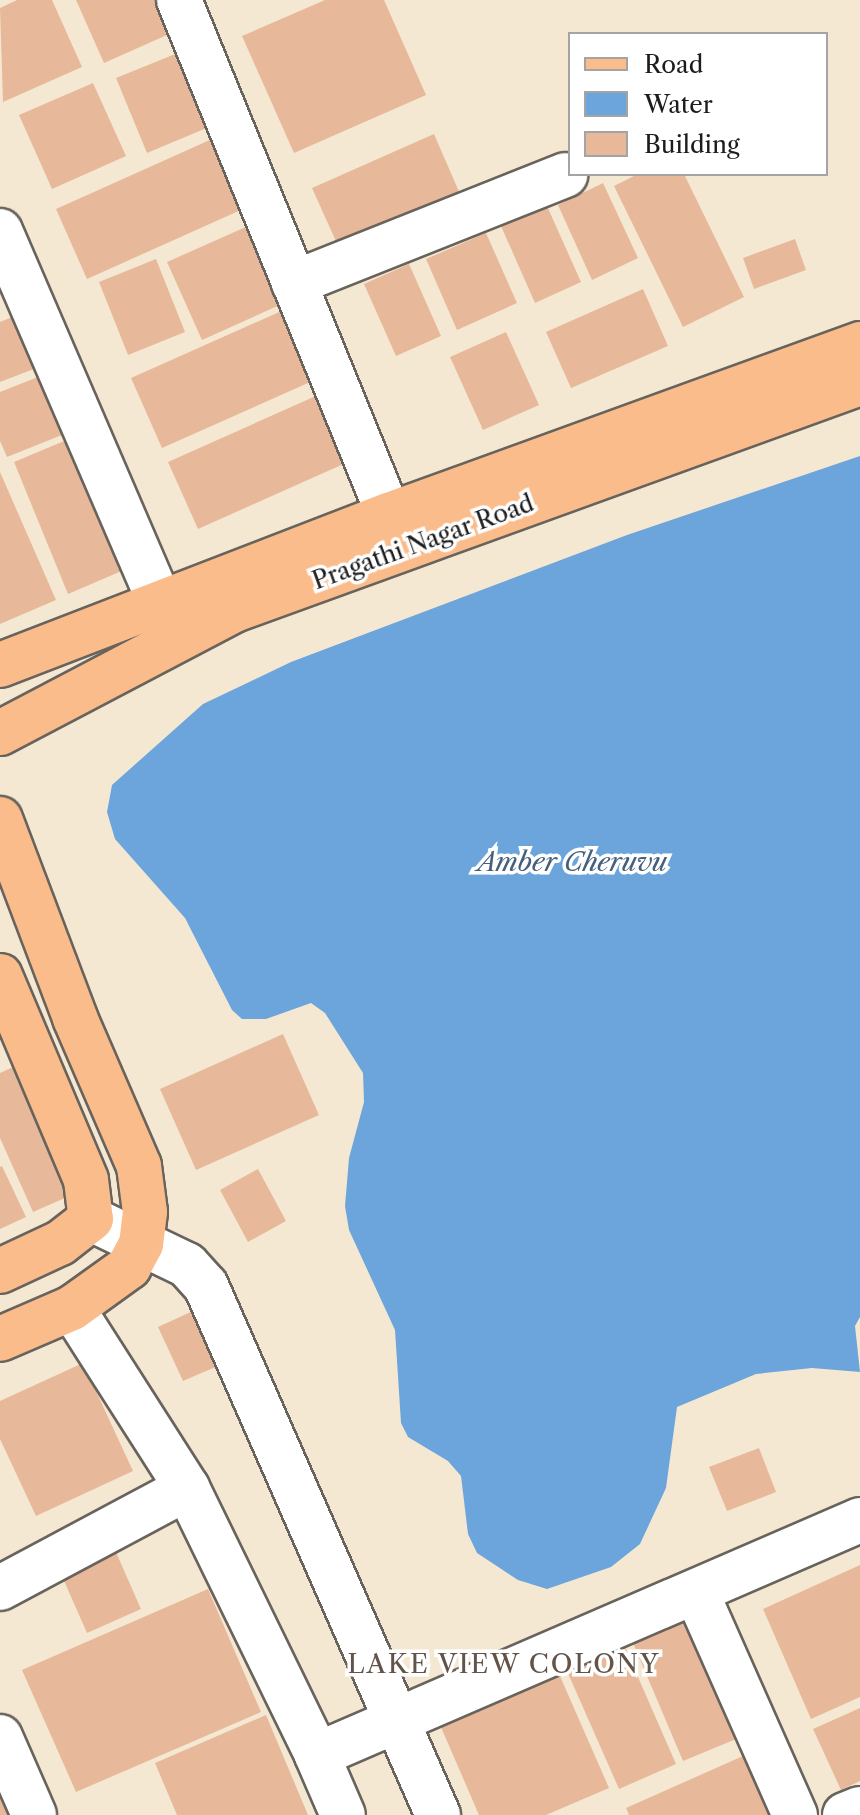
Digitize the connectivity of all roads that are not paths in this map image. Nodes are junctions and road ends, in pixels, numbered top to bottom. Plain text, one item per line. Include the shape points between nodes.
1 (179, 0) edge
2 (565, 175) dead end
3 (0, 231) edge
4 (294, 283) junction
5 (860, 344) edge
6 (860, 383) edge
7 (389, 515) junction
8 (160, 602) junction
9 (0, 665) edge
10 (0, 733) edge
11 (0, 819) edge
12 (0, 976) edge
13 (9, 1024) edge
14 (91, 1219) junction
15 (141, 1244) junction
16 (0, 1271) edge
17 (72, 1308) junction
18 (0, 1339) edge
19 (187, 1488) junction
20 (860, 1520) edge
21 (0, 1588) edge
22 (697, 1594) junction
23 (398, 1718) junction
24 (0, 1737) edge
25 (317, 1755) junction
26 (860, 1809) edge
27 (34, 1815) edge
28 (343, 1815) edge
29 (438, 1815) edge
30 (795, 1815) edge
31 (845, 1815) edge

1 - 4 street
2 - 4 street
3 - 8 street
4 - 7 street
5 - 7 main road, Pragathi Nagar Road
6 - 10 main road, Pragathi Nagar Road via 234,610
7 - 8 main road, Pragathi Nagar Road
8 - 9 main road, Pragathi Nagar Road
11 - 15 main road via 75,1018 139,1166 145,1212
12 - 13 main road
13 - 14 main road via 86,1180
14 - 15 street
14 - 16 main road via 60,1243
15 - 17 main road via 129,1267
15 - 23 street via 187,1265 206,1286
17 - 18 main road
17 - 19 street
19 - 21 street
19 - 25 street
20 - 22 street
22 - 23 street
22 - 30 street
23 - 25 street
23 - 29 street
24 - 27 street
25 - 28 street
26 - 31 street

